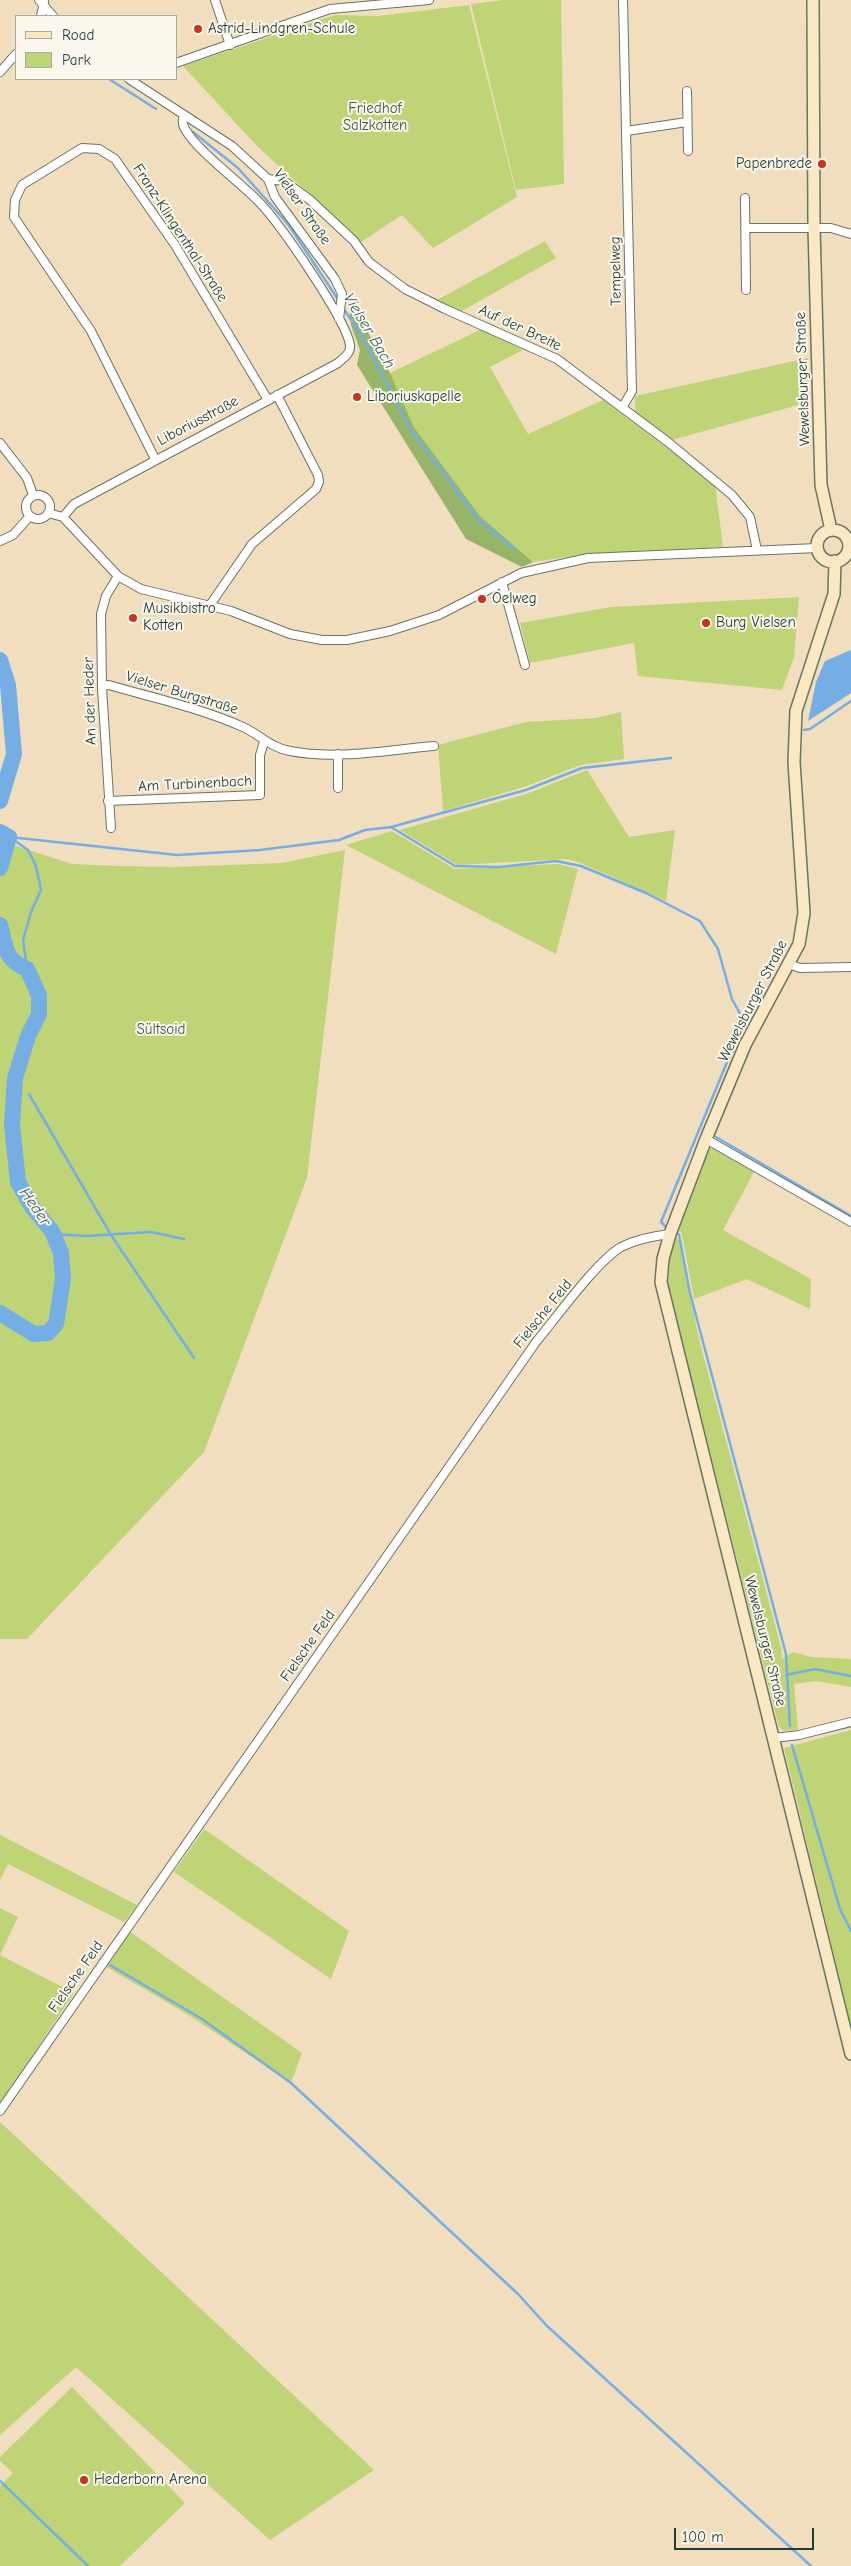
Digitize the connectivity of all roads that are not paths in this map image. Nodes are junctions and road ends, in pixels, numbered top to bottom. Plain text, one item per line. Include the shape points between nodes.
1 (215, 0) edge
2 (429, 0) edge
3 (623, 0) edge
4 (813, 0) edge
5 (42, 1) edge
6 (41, 15) edge
7 (52, 15) edge
8 (230, 45) junction
9 (15, 55) edge
10 (178, 62) edge
11 (0, 72) edge
12 (133, 80) edge
13 (687, 91) dead end
14 (184, 115) junction
15 (687, 122) junction
16 (626, 131) junction
17 (688, 152) dead end
18 (268, 179) junction
19 (745, 198) dead end
20 (814, 227) junction
21 (745, 228) junction
22 (851, 234) edge
23 (746, 290) dead end
24 (339, 316) junction
25 (349, 353) joint
26 (277, 395) junction
27 (268, 400) junction
28 (622, 408) junction
29 (0, 443) edge
30 (155, 459) junction
31 (34, 495) junction
32 (48, 513) junction
33 (30, 516) junction
34 (62, 517) junction
35 (831, 530) junction
36 (0, 541) edge
37 (817, 548) junction
38 (757, 550) junction
39 (835, 561) junction
40 (118, 576) junction
41 (502, 582) junction
42 (210, 605) junction
43 (525, 665) dead end
44 (102, 686) junction
45 (264, 742) junction
46 (434, 746) dead end
47 (338, 754) junction
48 (338, 788) dead end
49 (108, 802) junction
50 (111, 828) dead end
51 (789, 964) junction
52 (851, 967) edge
53 (706, 1139) junction
54 (851, 1222) edge
55 (670, 1234) junction
56 (851, 1722) edge
57 (774, 1738) junction
58 (851, 2054) edge
59 (0, 2111) edge

1 - 8 street
2 - 8 street via 330,9
3 - 16 street, Tempelweg
4 - 20 main road, Wewelsburger Straße
5 - 6 street
5 - 7 street
8 - 10 street
9 - 11 street
12 - 14 street, Vielser Straße
13 - 15 street
14 - 18 street, Vielser Straße via 232,146
14 - 24 street, Vielser Straße via 184,128 197,145 260,203 290,241
15 - 16 street
15 - 17 street
16 - 28 street, Tempelweg via 632,391
18 - 24 street, Vielser Straße via 275,197 329,268 342,294
18 - 28 street, Auf der Breite via 284,181 309,199 354,240 369,262 405,289 557,359
19 - 21 street
20 - 21 street
20 - 22 street
20 - 35 main road, Wewelsburger Straße via 821,485
21 - 23 street
24 - 25 street, Vielser Straße via 350,346
25 - 26 street, Liboriusstraße via 338,363
26 - 27 street, Liboriusstraße
26 - 42 street via 320,482 252,544
27 - 30 street, Liboriusstraße
27 - 30 street, Franz-Klingenthal-Straße via 175,245 115,159 98,149 82,148 22,185 15,200 14,216 91,331
28 - 38 street, Auf der Breite via 732,495 750,517
29 - 31 street via 27,478
30 - 34 street, Liboriusstraße via 74,504
31 - 32 street via 47,499
31 - 33 street via 26,505
32 - 33 street via 40,518
32 - 34 street
33 - 36 street via 13,535
34 - 40 street
35 - 37 main road via 819,538
35 - 39 main road via 843,534 849,545 842,559
37 - 38 street
37 - 39 main road via 826,560
38 - 41 street via 588,558 553,564
39 - 51 main road, Wewelsburger Straße via 834,594 796,712 794,762 804,913 799,944
40 - 42 street via 147,590
40 - 44 street, An der Heder via 106,596 101,614
41 - 42 street via 439,615 390,632 348,640 322,640 290,634
41 - 43 street
44 - 45 street, Vielser Burgstraße via 109,685 218,718 245,728
44 - 49 street, An der Heder
45 - 47 street, Vielser Burgstraße via 289,751
45 - 49 street, Am Turbinenbach via 260,754 260,795
46 - 47 street, Vielser Burgstraße
47 - 48 street
49 - 50 street, An der Heder
51 - 52 street via 800,968
51 - 53 main road, Wewelsburger Straße via 745,1045
53 - 54 street
53 - 55 main road, Wewelsburger Straße
55 - 57 main road, Wewelsburger Straße via 661,1282
55 - 59 street, Fielsche Feld via 636,1240 620,1248 599,1267 536,1342
56 - 57 street
57 - 58 main road, Wewelsburger Straße

